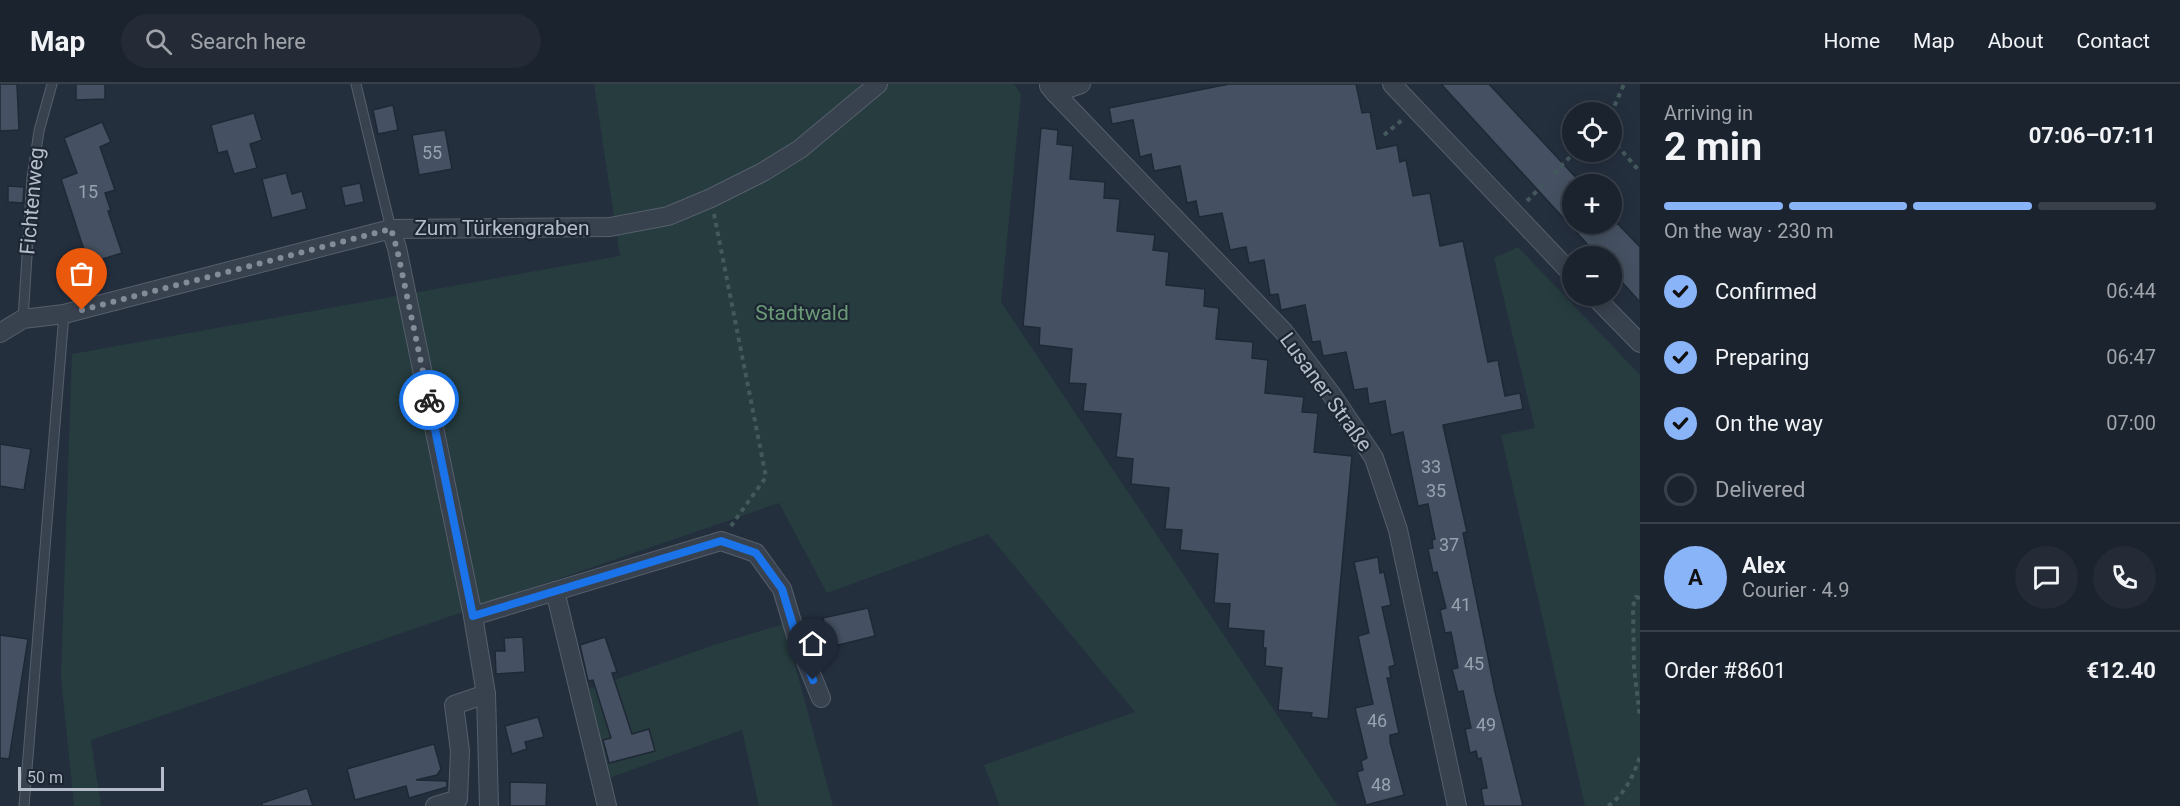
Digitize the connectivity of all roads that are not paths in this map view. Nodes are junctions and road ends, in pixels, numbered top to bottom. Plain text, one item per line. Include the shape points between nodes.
1 (52, 84) edge
2 (356, 84) edge
3 (878, 84) edge
4 (1081, 84) edge
5 (1392, 84) edge
6 (1051, 88) edge
7 (391, 229) junction
8 (1562, 263) edge
9 (1604, 306) edge
10 (64, 314) junction
11 (24, 319) junction
12 (0, 333) edge
13 (1640, 343) edge
14 (555, 591) junction
15 (473, 616) junction
16 (486, 694) junction
17 (821, 698) dead end
18 (24, 806) edge
19 (435, 806) edge
20 (489, 806) edge
21 (607, 806) edge
22 (1457, 806) edge

1 - 11 lane, Fichtenweg via 32,178
2 - 7 lane
3 - 7 street, Zum Türkengraben via 800,149 763,172 668,216 610,227
4 - 6 street
5 - 8 street
6 - 22 street, Lusaner Straße via 1284,332 1374,458 1398,530
7 - 10 street, Zum Türkengraben
7 - 15 street
9 - 13 street
10 - 11 street, Zum Türkengraben
10 - 18 lane
11 - 12 street
14 - 15 street
14 - 17 street via 721,541 756,553 782,589
14 - 21 street
15 - 16 street
16 - 19 street via 454,705 460,751 458,799
16 - 20 street

